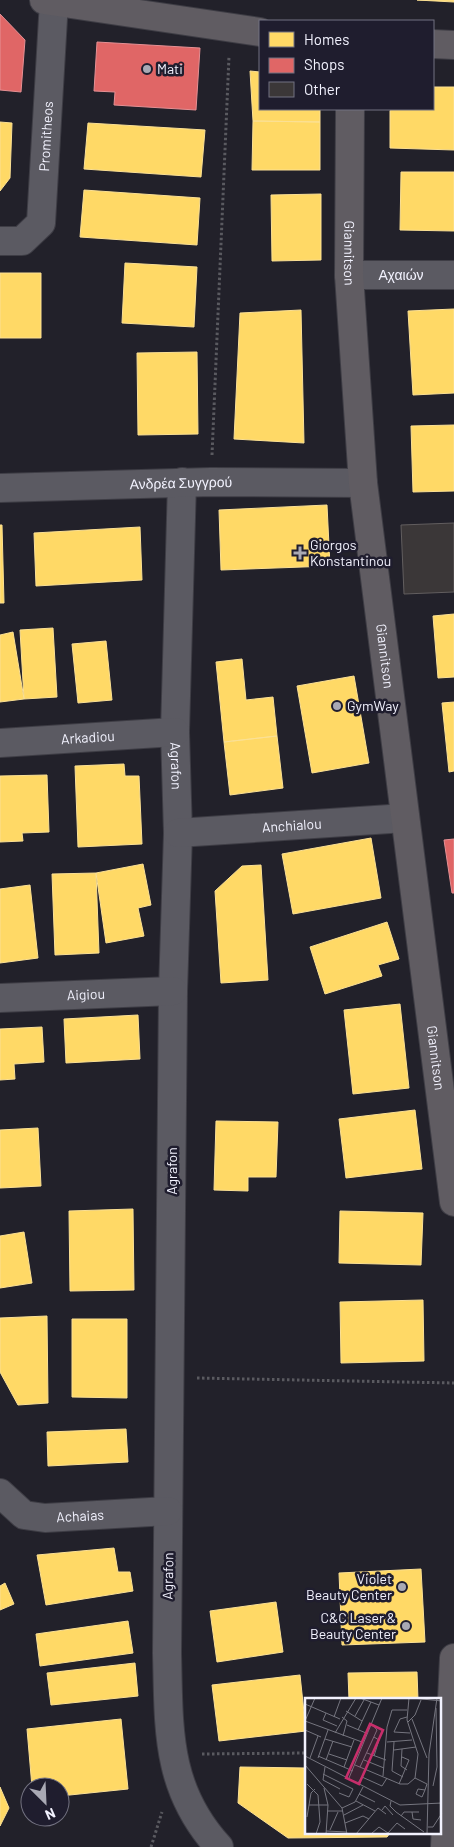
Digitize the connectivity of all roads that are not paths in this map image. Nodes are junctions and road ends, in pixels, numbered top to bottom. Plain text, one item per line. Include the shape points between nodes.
1 (49, 1) edge
2 (259, 32) edge
3 (434, 44) edge
4 (454, 45) edge
5 (350, 110) edge
6 (0, 240) edge
7 (349, 275) junction
8 (454, 275) edge
9 (182, 482) junction
10 (364, 483) junction
11 (0, 488) edge
12 (175, 732) junction
13 (0, 743) edge
14 (405, 818) junction
15 (178, 833) junction
16 (173, 991) junction
17 (0, 998) edge
18 (454, 1202) edge
19 (0, 1494) edge
20 (168, 1511) junction
21 (454, 1658) edge
22 (219, 1847) edge
23 (445, 1847) edge

1 - 2 street
1 - 6 street, Promitheos via 41,223 22,241
3 - 4 street
5 - 7 street, Giannitson
7 - 8 street, Αχαιών
7 - 10 street, Giannitson
9 - 10 street, Ανδρέα Συγγρού
9 - 11 street, Ανδρέα Συγγρού
9 - 12 street, Agrafon
10 - 14 street, Giannitson
12 - 13 street, Arkadiou
12 - 15 street, Agrafon
14 - 15 street, Anchialou
14 - 18 street, Giannitson
15 - 16 street, Agrafon
16 - 17 street, Aigiou
16 - 20 street, Agrafon
19 - 20 street, Achaias via 24,1515 45,1518
20 - 22 street, Agrafon via 167,1653 170,1733 175,1768 186,1798
21 - 23 street

